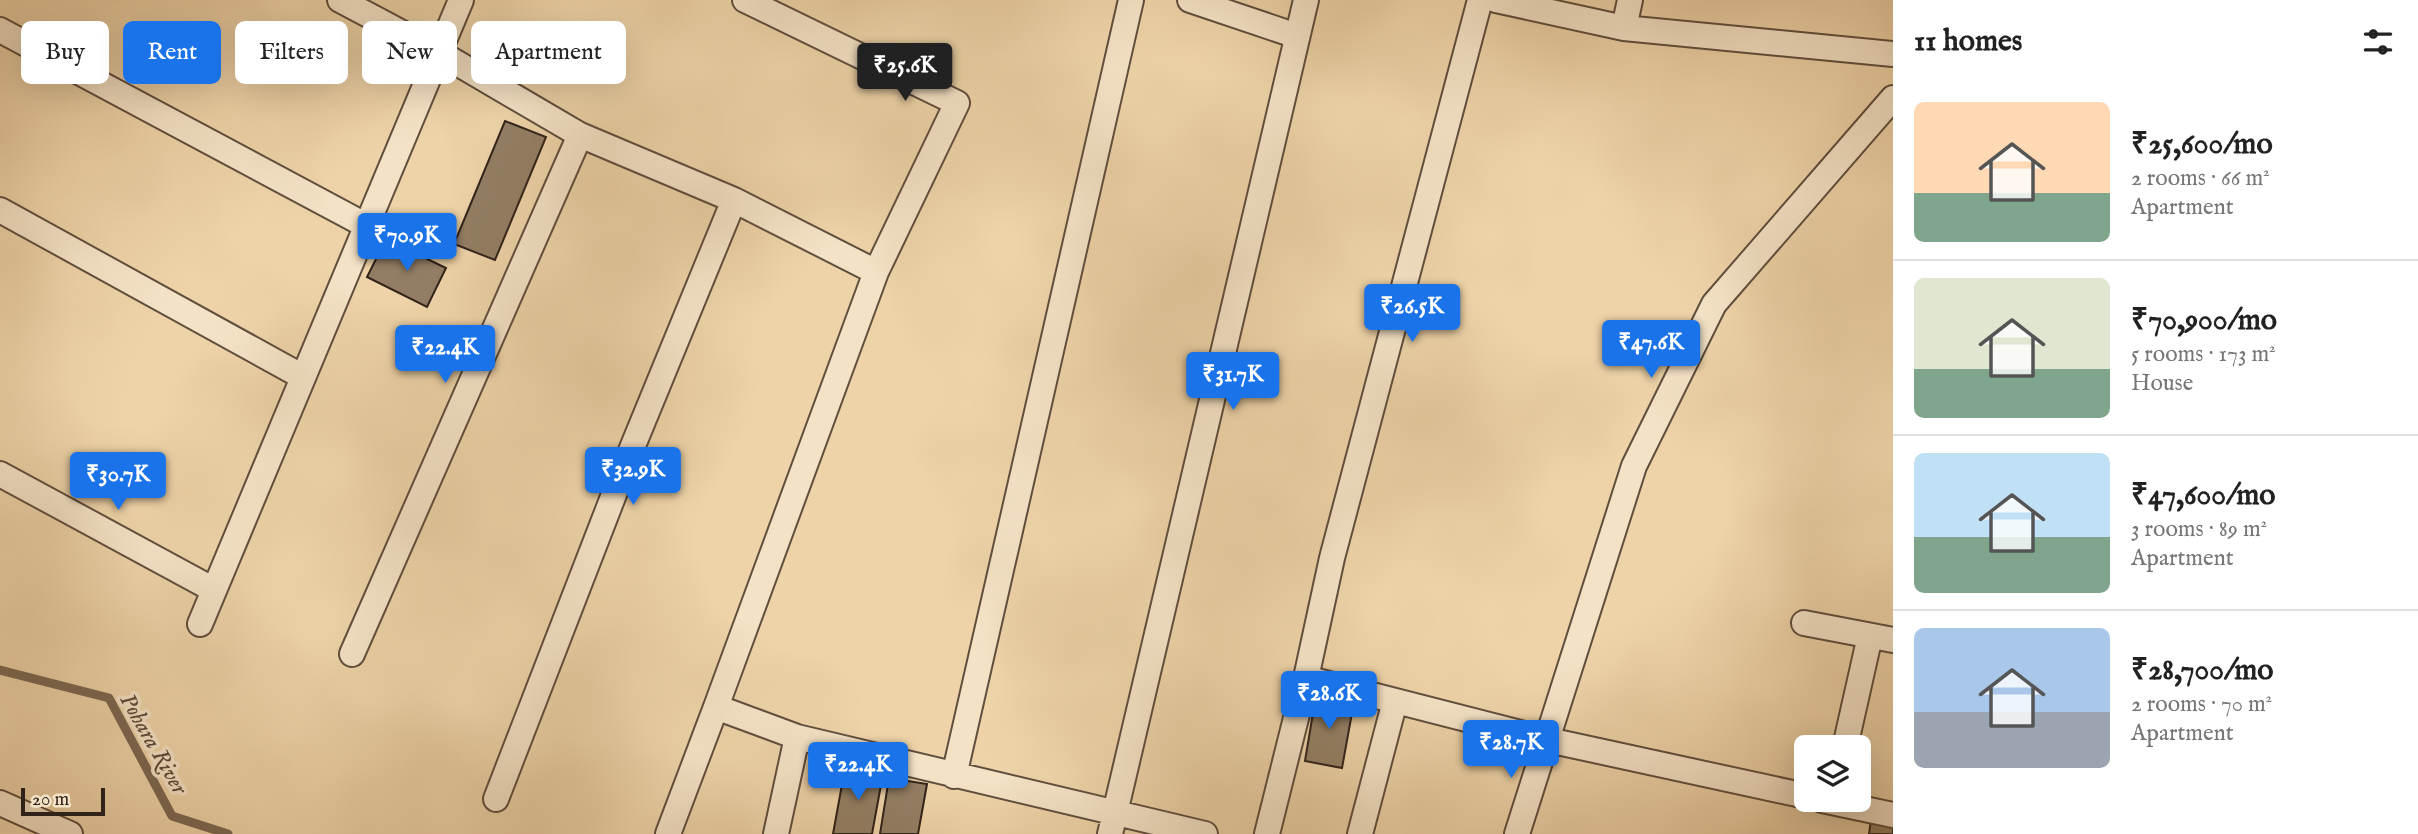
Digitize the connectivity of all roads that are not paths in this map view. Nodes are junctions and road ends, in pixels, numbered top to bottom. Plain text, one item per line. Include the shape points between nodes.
1 (340, 0) edge
2 (461, 0) edge
3 (745, 0) edge
4 (1131, 0) edge
5 (1190, 0) edge
6 (1306, 0) edge
7 (1480, 0) edge
8 (1496, 0) edge
9 (1630, 0) edge
10 (380, 21) edge
11 (453, 21) edge
12 (1624, 28) junction
13 (0, 30) edge
14 (1297, 36) junction
15 (1893, 54) edge
16 (457, 63) edge
17 (427, 84) edge
18 (1893, 98) edge
19 (580, 135) junction
20 (734, 200) junction
21 (0, 210) edge
22 (367, 226) junction
23 (876, 272) junction
24 (303, 377) junction
25 (0, 474) edge
26 (214, 590) junction
27 (1804, 623) dead end
28 (200, 624) dead end
29 (1882, 638) edge
30 (352, 654) dead end
31 (1306, 678) junction
32 (1395, 701) junction
33 (716, 707) junction
34 (1849, 735) edge
35 (797, 737) junction
36 (1548, 740) junction
37 (954, 776) junction
38 (1794, 793) edge
39 (496, 799) dead end
40 (0, 803) edge
41 (1871, 811) edge
42 (1893, 816) edge
43 (1113, 823) edge
44 (70, 834) edge
45 (668, 834) edge
46 (776, 834) edge
47 (1205, 834) edge
48 (1267, 834) edge
49 (1360, 834) edge
50 (1517, 834) edge

1 - 10 street
2 - 11 street
3 - 23 street via 957,103
4 - 37 street
5 - 14 street
6 - 14 street
7 - 31 street via 1332,558
8 - 12 street
9 - 12 street
12 - 15 street
13 - 22 street
14 - 43 street
16 - 19 street
17 - 22 street
18 - 36 street via 1714,304 1634,466
19 - 20 street
19 - 30 street
20 - 23 street
20 - 39 street
21 - 24 street
22 - 24 street
23 - 33 street
24 - 26 street
25 - 26 street
26 - 28 street
27 - 29 street
29 - 34 street
31 - 32 street
31 - 48 street
32 - 36 street
32 - 49 street
33 - 35 street
33 - 45 street
35 - 37 street
35 - 46 street
36 - 38 street
36 - 50 street
37 - 43 street
40 - 44 street
41 - 42 street
43 - 47 street

